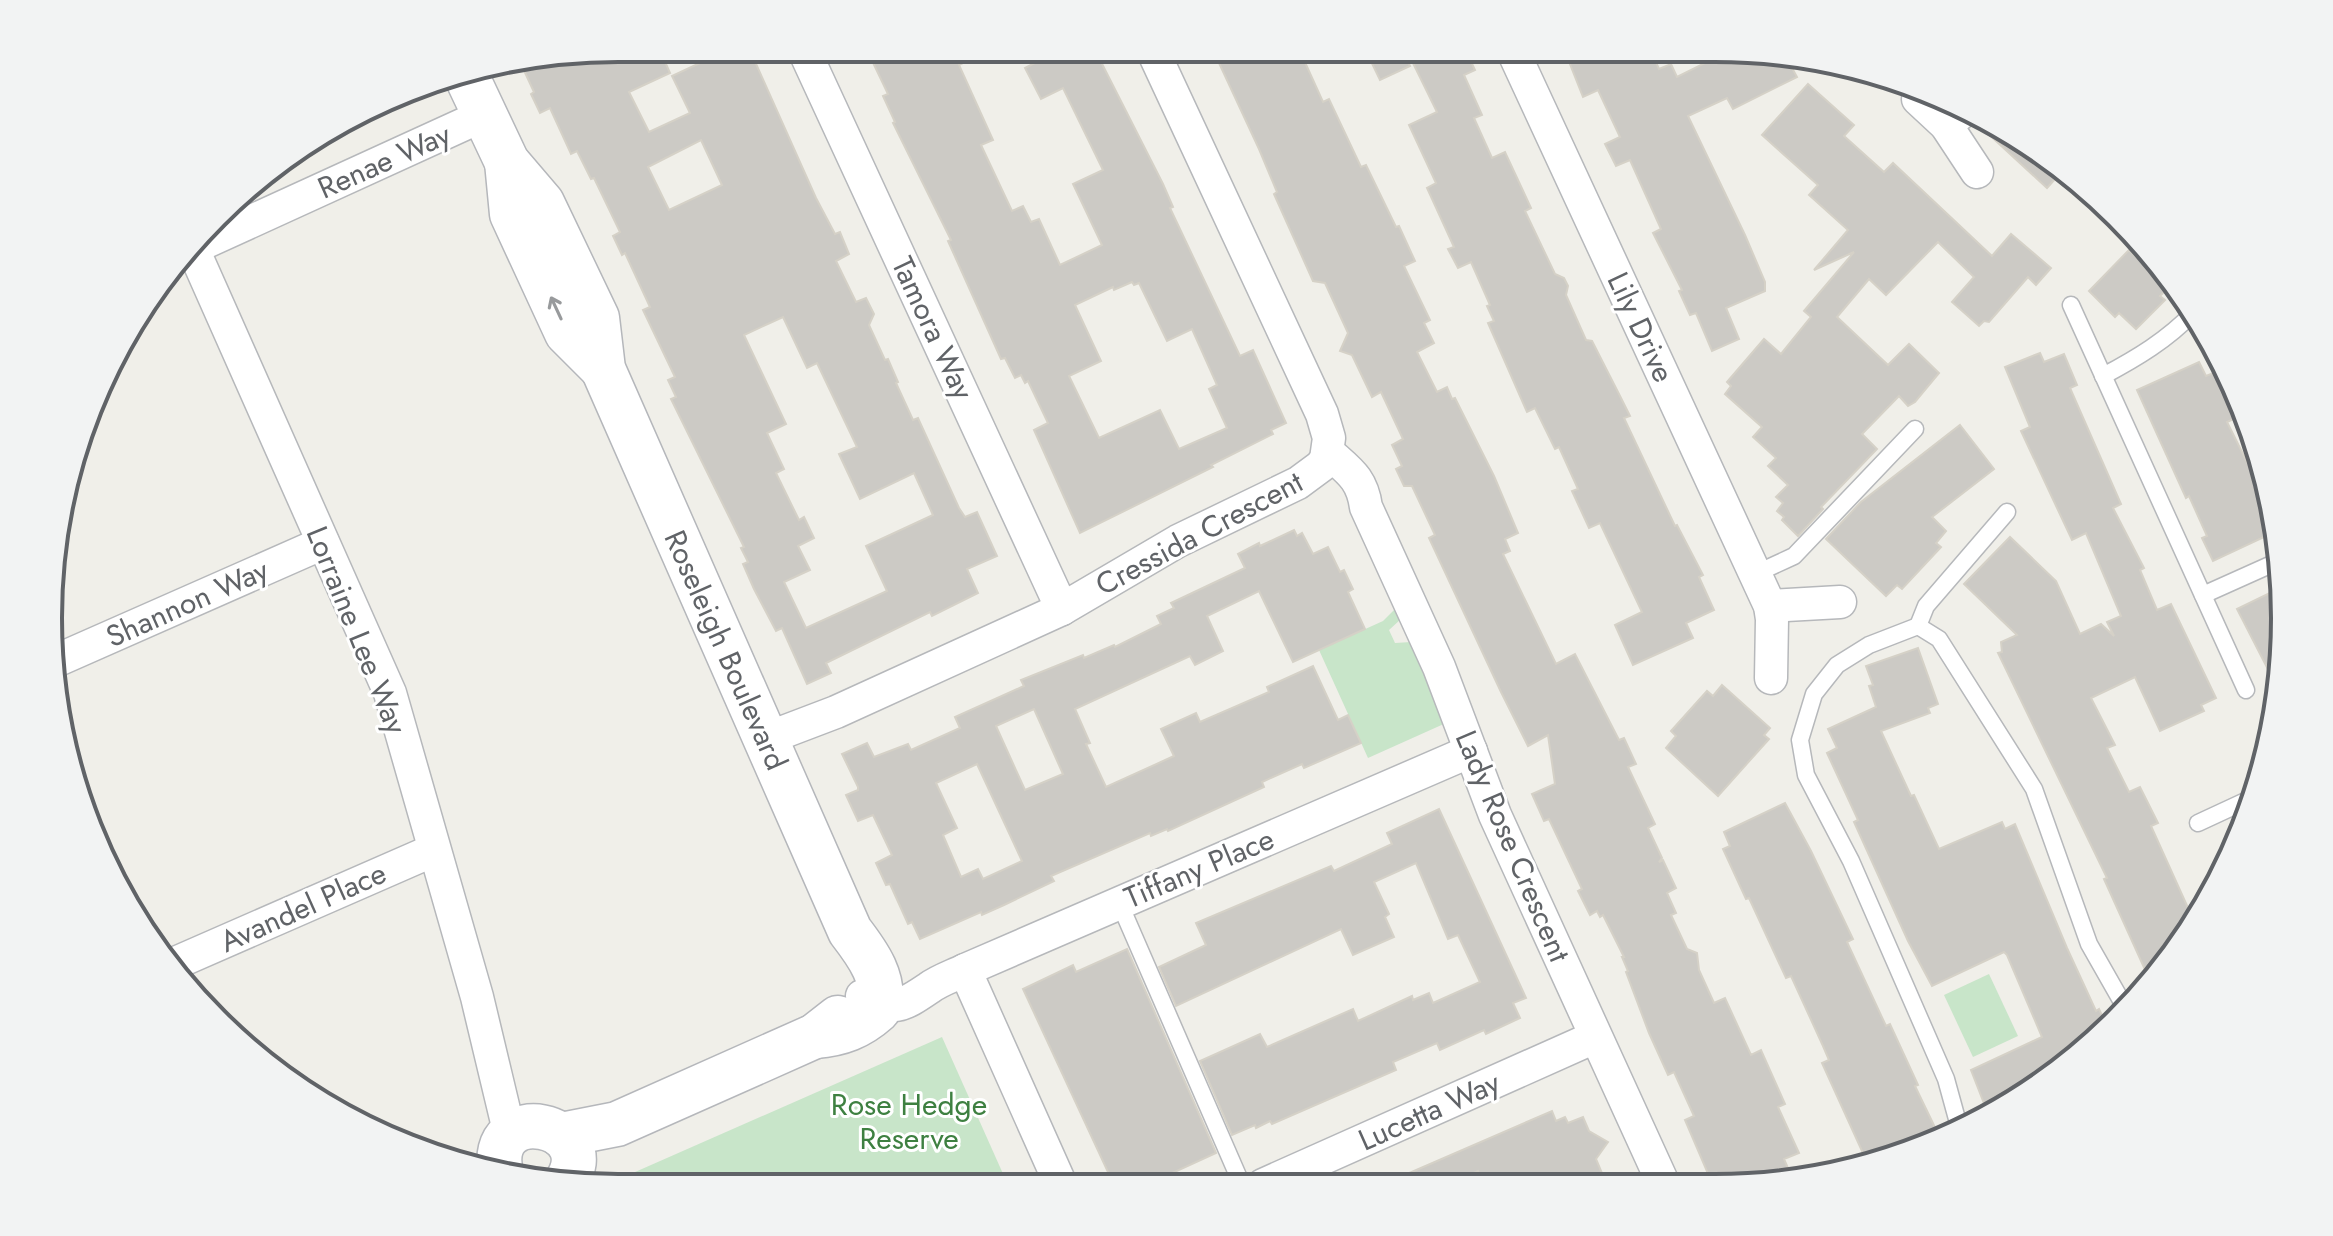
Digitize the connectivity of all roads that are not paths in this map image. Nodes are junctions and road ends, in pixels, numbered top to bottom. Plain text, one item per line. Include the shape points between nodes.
1 (809, 62) edge
2 (1158, 62) edge
3 (1518, 62) edge
4 (469, 82) edge
5 (484, 115) junction
6 (1958, 117) edge
7 (1977, 172) dead end
8 (210, 241) edge
9 (197, 255) edge
10 (2071, 305) dead end
11 (2185, 321) edge
12 (2103, 376) junction
13 (1915, 429) dead end
14 (1325, 459) junction
15 (2007, 512) dead end
16 (323, 543) junction
17 (2268, 566) edge
18 (1755, 574) junction
19 (2203, 595) junction
20 (1840, 602) dead end
21 (1770, 606) junction
22 (1062, 609) junction
23 (1918, 626) junction
24 (63, 658) edge
25 (1771, 678) dead end
26 (2246, 690) dead end
27 (768, 746) junction
28 (1471, 751) junction
29 (2238, 804) edge
30 (2198, 823) dead end
31 (434, 850) junction
32 (1119, 902) junction
33 (181, 961) edge
34 (965, 970) junction
35 (873, 996) junction
36 (2120, 998) edge
37 (1595, 1037) junction
38 (1957, 1119) edge
39 (529, 1156) edge
40 (1056, 1174) edge
41 (1237, 1174) edge
42 (1288, 1174) edge
43 (1659, 1174) edge

1 - 22 street, Tamora Way
2 - 14 street, Cressida Crescent via 1322,414 1329,438
3 - 18 street, Lily Drive
4 - 5 street, Roseleigh Boulevard
5 - 8 street, Renae Way
5 - 27 street, Roseleigh Boulevard via 507,162 542,203 597,318 603,369
6 - 7 street
9 - 16 street, Lorraine Lee Way
10 - 12 lane
11 - 12 lane via 2147,352
12 - 19 lane
13 - 18 lane via 1794,556
14 - 22 street, Cressida Crescent via 1298,483 1178,541
14 - 28 street, Lady Rose Crescent via 1359,481
15 - 23 lane via 1926,606
16 - 24 street, Shannon Way
16 - 31 street, Lorraine Lee Way via 390,693
17 - 19 lane
18 - 21 street, Lily Drive
19 - 26 lane
20 - 21 street
21 - 25 street, Lily Drive
22 - 27 street, Cressida Crescent via 836,712 791,727
23 - 36 lane via 1939,639 2034,789 2089,944
23 - 38 lane via 1869,645 1837,665 1814,694 1800,740 1806,775 1851,861 1940,1064
27 - 35 street, Roseleigh Boulevard via 850,931 860,979
28 - 32 street, Tiffany Place
28 - 37 street, Lady Rose Crescent
29 - 30 lane
31 - 33 street, Avandel Place
31 - 39 street, Lorraine Lee Way via 495,1070
32 - 34 street, Tiffany Place
32 - 41 lane
34 - 35 street, Tiffany Place via 929,988
34 - 40 street
35 - 39 street via 815,1036 617,1124
37 - 42 street, Lucetta Way
37 - 43 street, Lady Rose Crescent

